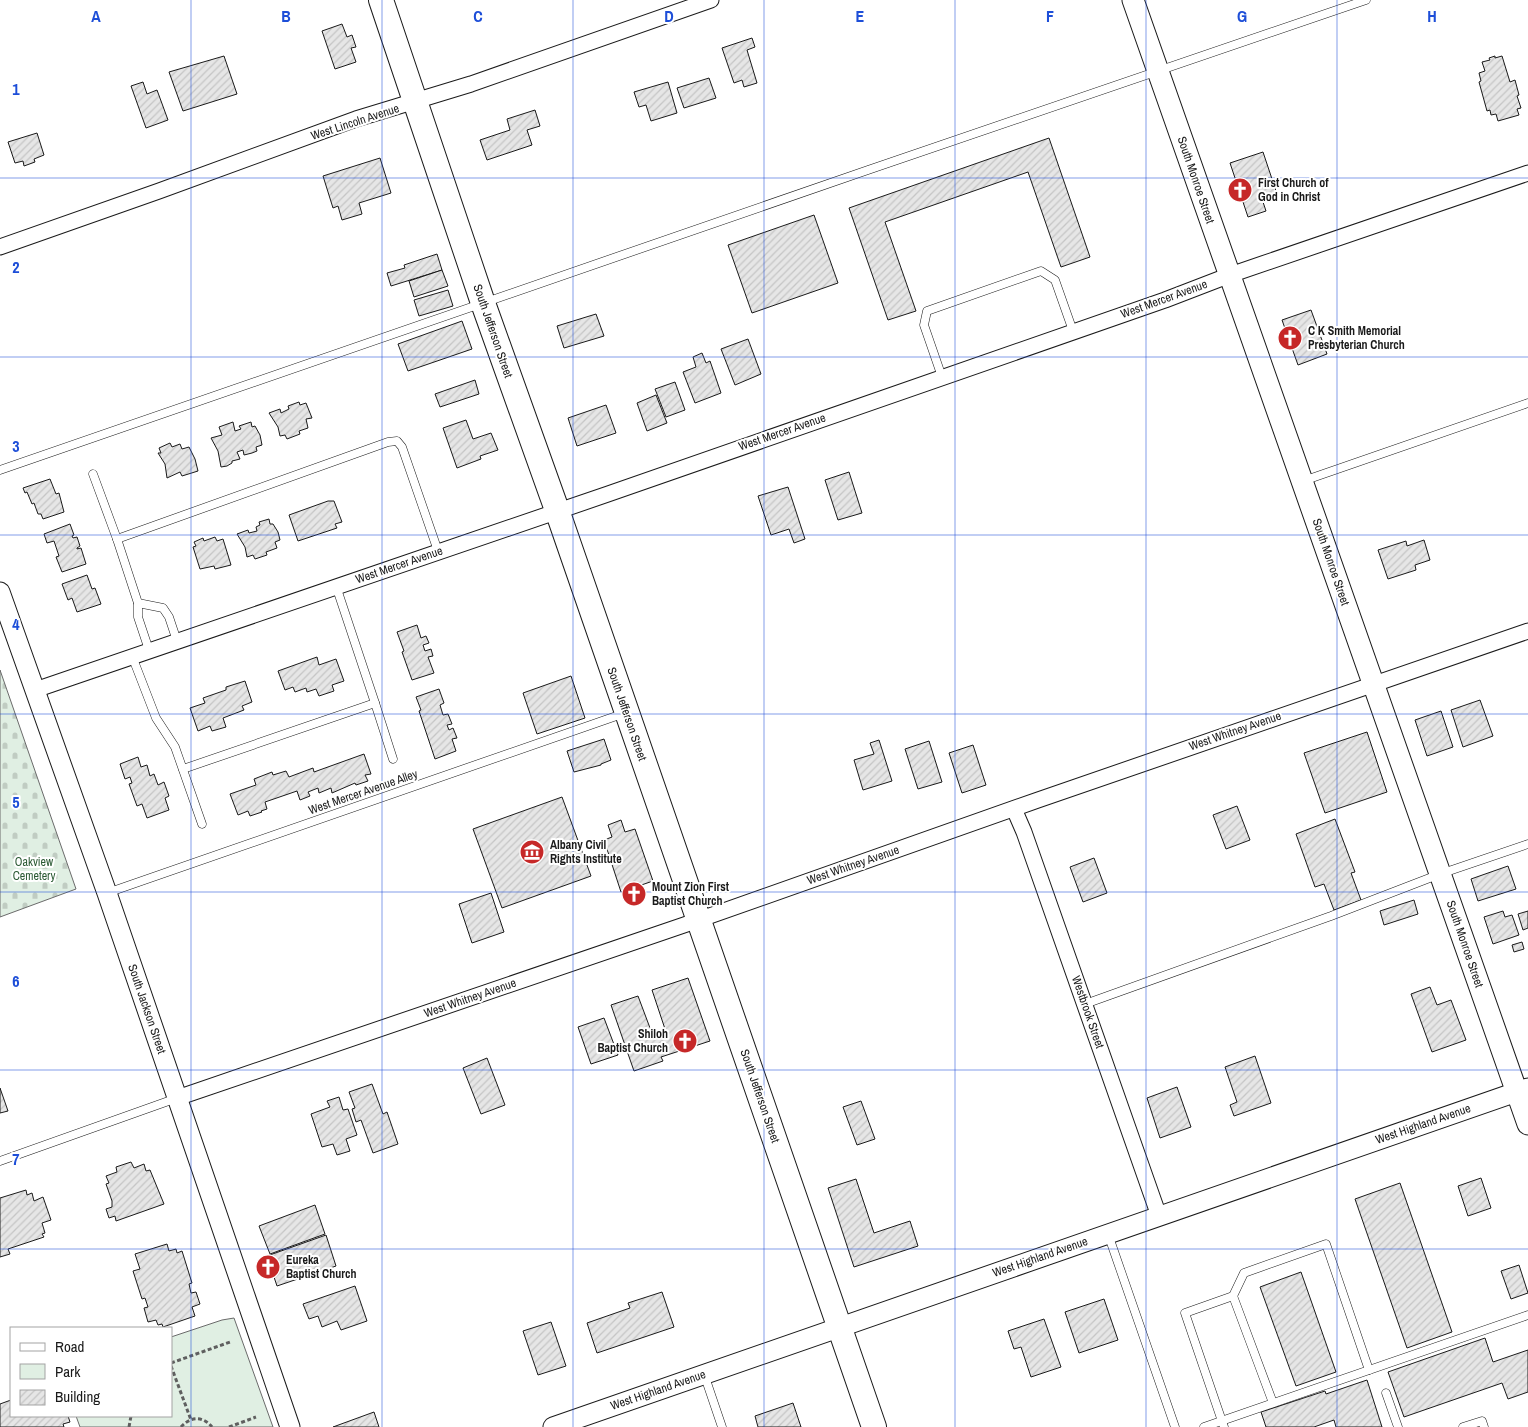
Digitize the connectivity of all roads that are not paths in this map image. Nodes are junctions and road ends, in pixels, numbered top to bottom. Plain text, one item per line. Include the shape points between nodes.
1 (381, 0) edge
2 (711, 0) edge
3 (1133, 0) edge
4 (1366, 0) edge
5 (1158, 70) junction
6 (416, 102) junction
7 (1528, 173) edge
8 (0, 246) edge
9 (1230, 275) junction
10 (483, 303) junction
11 (1073, 332) junction
12 (942, 377) junction
13 (1528, 403) edge
14 (0, 470) edge
15 (93, 474) dead end
16 (1302, 482) junction
17 (557, 510) junction
18 (117, 539) junction
19 (438, 551) junction
20 (336, 586) junction
21 (0, 592) edge
22 (138, 603) junction
23 (1528, 631) edge
24 (177, 641) junction
25 (149, 650) junction
26 (132, 656) junction
27 (1373, 684) junction
28 (35, 690) junction
29 (375, 703) junction
30 (627, 713) junction
31 (393, 759) dead end
32 (183, 769) junction
33 (1014, 809) junction
34 (202, 824) dead end
35 (1528, 844) edge
36 (1440, 874) junction
37 (107, 893) junction
38 (698, 919) junction
39 (1085, 1004) junction
40 (1522, 1090) edge
41 (177, 1098) junction
42 (1528, 1124) edge
43 (0, 1162) edge
44 (1159, 1216) junction
45 (1108, 1234) junction
46 (1233, 1296) junction
47 (1528, 1314) edge
48 (839, 1327) junction
49 (1369, 1370) junction
50 (704, 1374) junction
51 (1386, 1392) dead end
52 (1273, 1403) junction
53 (1223, 1424) edge
54 (290, 1427) edge
55 (553, 1427) edge
56 (722, 1427) edge
57 (874, 1427) edge
58 (1175, 1427) edge
59 (1204, 1427) edge
60 (1398, 1427) edge
61 (1463, 1427) edge
62 (1484, 1427) edge

1 - 6 main road, South Jefferson Street
2 - 6 street, West Lincoln Avenue
3 - 5 main road, South Monroe Street
4 - 5 lane
5 - 9 main road, South Monroe Street
5 - 10 lane
6 - 8 street, West Lincoln Avenue via 356,120
6 - 10 main road, South Jefferson Street
7 - 9 street, West Mercer Avenue
9 - 11 street, West Mercer Avenue
9 - 16 main road, South Monroe Street
10 - 14 lane
10 - 17 main road, South Jefferson Street
11 - 12 street, West Mercer Avenue
11 - 12 lane via 1055,280 1041,271 927,311 924,325
12 - 17 street, West Mercer Avenue
13 - 16 lane
15 - 18 lane
16 - 27 main road, South Monroe Street
17 - 19 street, West Mercer Avenue
17 - 30 main road, South Jefferson Street
18 - 19 lane via 397,441 402,447
18 - 22 lane
19 - 20 street, West Mercer Avenue
20 - 24 street, West Mercer Avenue
20 - 29 lane
21 - 28 street, South Jackson Street
22 - 24 lane via 163,608
22 - 25 lane via 138,617
23 - 27 street, West Whitney Avenue
24 - 25 street, West Mercer Avenue
25 - 26 street, West Mercer Avenue
26 - 28 street, West Mercer Avenue
26 - 32 lane via 156,718 175,747
27 - 33 street, West Whitney Avenue
27 - 36 main road, South Monroe Street
28 - 37 street, South Jackson Street
29 - 31 lane
29 - 32 lane
30 - 37 lane, West Mercer Avenue Alley
30 - 38 main road, South Jefferson Street
32 - 34 lane
33 - 38 street, West Whitney Avenue
33 - 39 street, Westbrook Street
35 - 36 lane
36 - 39 lane
36 - 40 main road, South Monroe Street
37 - 41 street, South Jackson Street
38 - 41 street, West Whitney Avenue
38 - 48 main road, South Jefferson Street
39 - 44 street, Westbrook Street
40 - 42 main road, South Monroe Street
40 - 44 street, West Highland Avenue
41 - 43 lane
41 - 54 street, South Jackson Street
44 - 45 street, West Highland Avenue
45 - 48 street, West Highland Avenue
45 - 58 lane
46 - 49 lane via 1244,1273 1326,1244
46 - 52 lane
46 - 53 lane via 1185,1313
47 - 49 lane
48 - 50 street, West Highland Avenue
48 - 57 main road, South Jefferson Street
49 - 52 lane
50 - 55 street, West Highland Avenue
50 - 56 lane
51 - 60 lane
52 - 53 lane
53 - 59 lane
61 - 62 lane via 1482,1420

